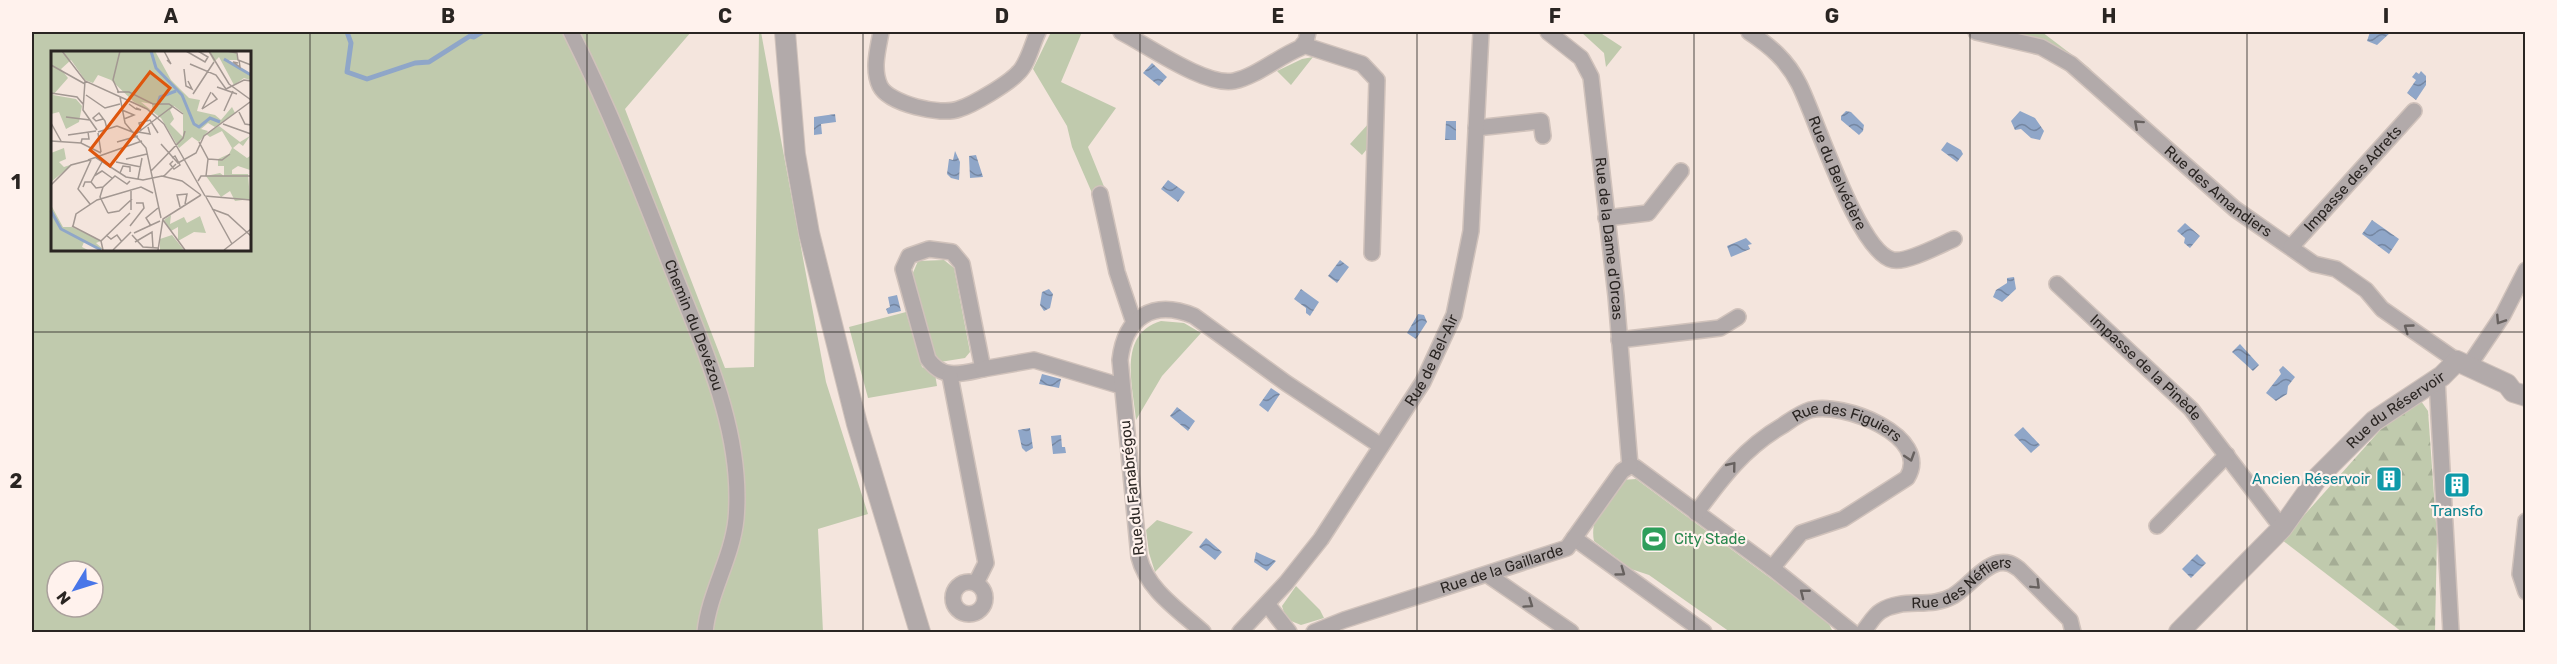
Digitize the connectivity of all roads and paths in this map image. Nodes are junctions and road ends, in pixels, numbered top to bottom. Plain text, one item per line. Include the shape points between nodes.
1 (571, 32) edge
2 (785, 32) edge
3 (881, 32) edge
4 (1038, 32) edge
5 (1121, 32) edge
6 (1481, 32) edge
7 (1548, 32) edge
8 (1749, 32) edge
9 (1976, 32) edge
10 (1306, 38) edge
11 (2414, 111) dead end
12 (1476, 128) junction
13 (1543, 136) dead end
14 (1681, 171) dead end
15 (1100, 194) dead end
16 (1606, 218) junction
17 (1954, 239) dead end
18 (2291, 247) junction
19 (1372, 253) dead end
20 (2526, 270) edge
21 (2057, 284) dead end
22 (1738, 317) dead end
23 (1134, 323) junction
24 (1619, 340) junction
25 (2462, 364) junction
26 (983, 369) junction
27 (950, 376) junction
28 (2437, 380) junction
29 (2516, 384) edge
30 (1121, 386) junction
31 (2526, 396) edge
32 (1382, 446) junction
33 (2227, 455) junction
34 (1630, 466) junction
35 (1696, 513) junction
36 (2526, 521) edge
37 (2157, 526) dead end
38 (2282, 528) junction
39 (1574, 538) junction
40 (1772, 568) junction
41 (1488, 575) junction
42 (976, 583) dead end
43 (2526, 592) edge
44 (1267, 604) junction
45 (1347, 626) edge
46 (1853, 632) edge
47 (705, 633) edge
48 (920, 633) edge
49 (1203, 633) edge
50 (1240, 633) edge
51 (1289, 633) edge
52 (1314, 633) edge
53 (1571, 633) edge
54 (1704, 633) edge
55 (2073, 633) edge
56 (2178, 633) edge
57 (2451, 633) edge

1 - 47 street, Chemin du Devézou via 623,143 713,373 726,419 735,472 736,518
2 - 48 street via 795,154 809,233 857,424
3 - 4 street via 876,75 889,98 949,111 968,105 1017,74
5 - 10 street via 1224,82 1245,77
6 - 12 street, Rue de Bel-Air
7 - 16 street, Rue de la Dame d'Orcas via 1581,58 1591,77
8 - 17 street, Rue du Belvédère via 1778,52 1799,83 1862,231 1876,248 1886,258 1898,260
18 -> 9 street, Rue des Amandiers via 2217,195 2071,64 2041,47
10 - 19 street via 1362,64 1377,80
11 - 18 street, Impasse des Adrets
12 - 13 street via 1541,122
12 - 32 street, Rue de Bel-Air via 1471,231 1454,315 1430,372
14 - 16 street via 1648,213
15 - 23 street via 1117,272
16 - 24 street, Rue de la Dame d'Orcas
25 -> 18 street, Rue des Amandiers via 2382,309 2366,290 2336,269 2314,264
20 -> 25 street, Rue du Réservoir via 2504,315
21 - 33 street, Impasse de la Pinède via 2173,390
22 - 24 street via 1720,328
23 - 30 street, Rue du Fanabrégou via 1122,339
23 - 32 street via 1149,312 1164,308 1194,316
24 - 34 street, Rue de la Dame d'Orcas
25 - 28 street, Rue du Réservoir
25 - 29 street
26 - 27 street
26 - 27 street via 962,264 946,250 919,250 909,256 903,270 928,359
26 - 30 street via 1034,360
27 - 42 street via 986,563
28 - 38 street, Rue du Réservoir via 2374,421 2318,477
28 - 57 street
29 - 31 street via 2513,392
30 - 49 street, Rue du Fanabrégou via 1143,572
32 - 44 street, Rue de Bel-Air via 1321,539
33 - 37 street
33 - 38 street, Impasse de la Pinède
34 - 35 street
34 - 39 street, Rue de la Gaillarde via 1622,471
35 - 40 street
35 -> 40 street, Rue des Figuiers via 1758,440 1808,411 1828,408 1857,414 1894,434 1912,455 1913,467 1907,478 1855,513 1801,534
36 - 43 street via 2520,574
38 - 56 street, Rue du Réservoir
39 - 41 street, Rue de la Gaillarde via 1567,548
39 -> 54 street
46 -> 40 street
41 - 45 street, Rue de la Gaillarde
41 -> 53 street
44 - 50 street, Rue de Bel-Air
44 - 51 street
45 - 52 street, Rue de la Gaillarde
46 -> 55 street, Rue des Néfliers via 1879,611 1903,604 1942,601 2000,562 2019,569 2070,620

